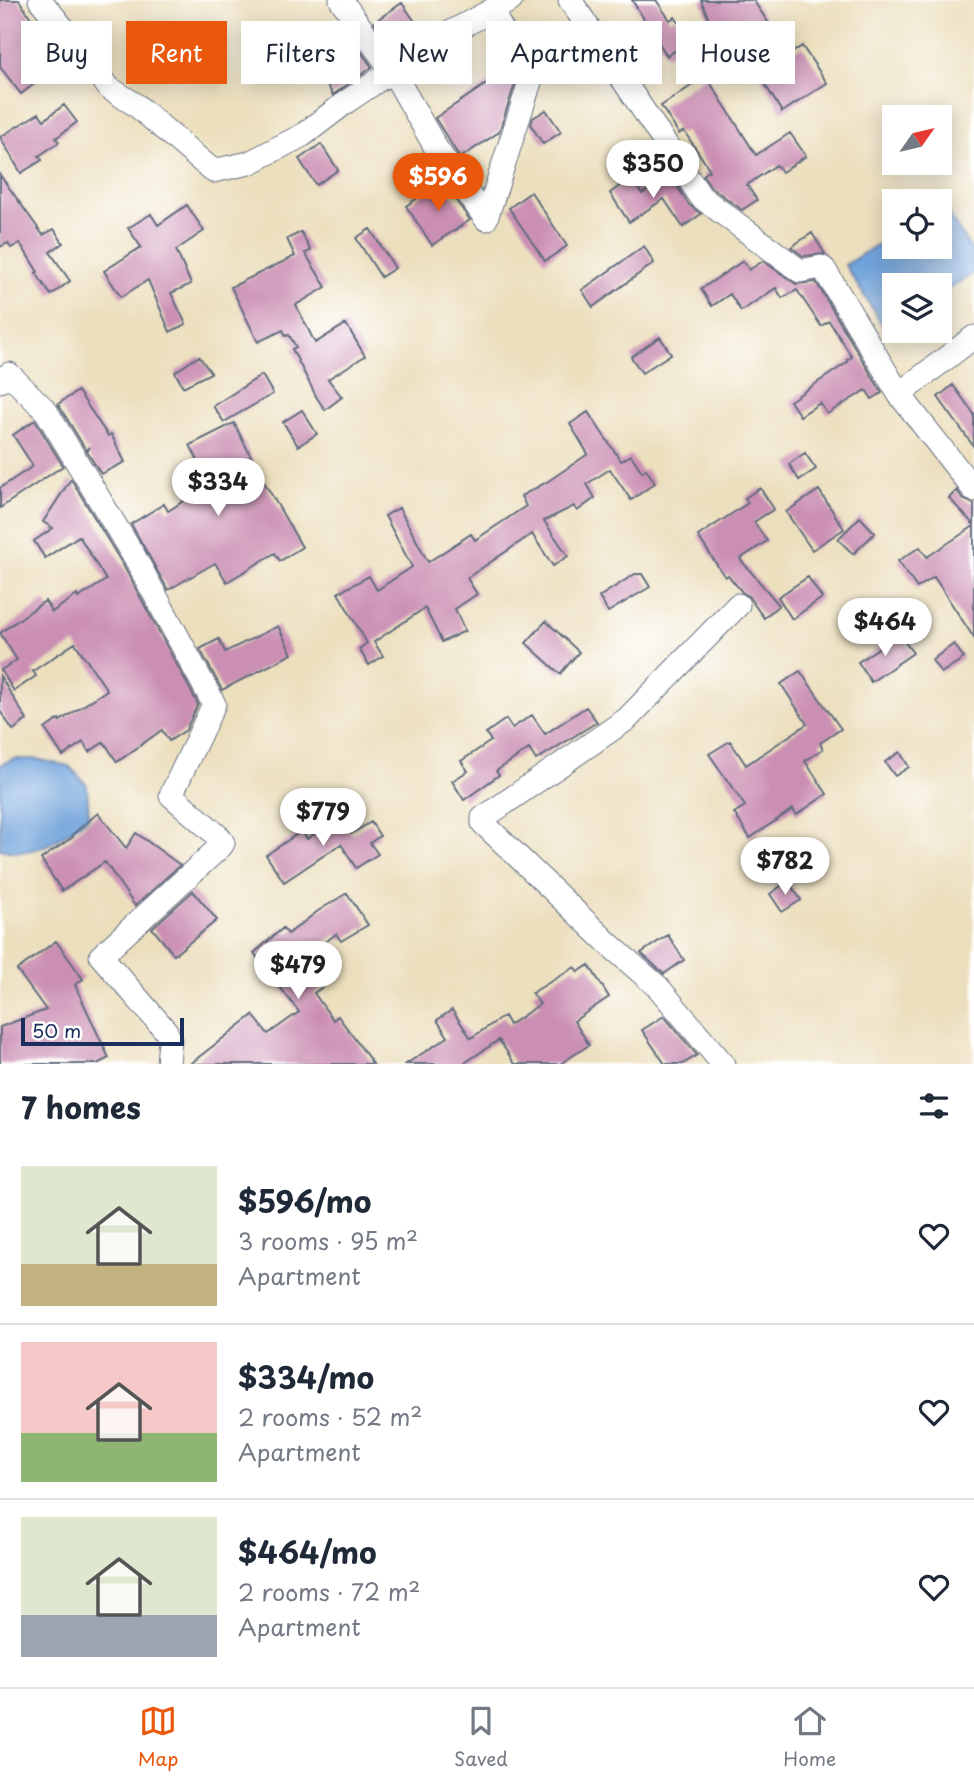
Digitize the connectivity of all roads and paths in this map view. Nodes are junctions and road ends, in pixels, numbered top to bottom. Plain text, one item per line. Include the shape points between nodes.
1 (40, 0) edge
2 (341, 0) edge
3 (570, 0) edge
4 (501, 5) edge
5 (472, 21) edge
6 (374, 46) edge
7 (374, 84) edge
8 (400, 84) edge
9 (974, 337) edge
10 (0, 381) edge
11 (899, 394) junction
12 (974, 490) edge
13 (738, 605) dead end
14 (167, 1064) edge
15 (723, 1064) edge

1 - 7 street via 109,88 136,105 213,171 249,163 303,135
2 - 6 street
3 - 11 street via 696,192 800,271 823,268
4 - 5 street
4 - 8 street via 531,79 486,219 436,148
9 - 11 street
10 - 14 street via 9,374 46,411 135,558 214,704 171,795 223,843 101,956 166,1031 170,1040
11 - 12 street
13 - 15 street via 627,719 483,818 483,823 658,987

